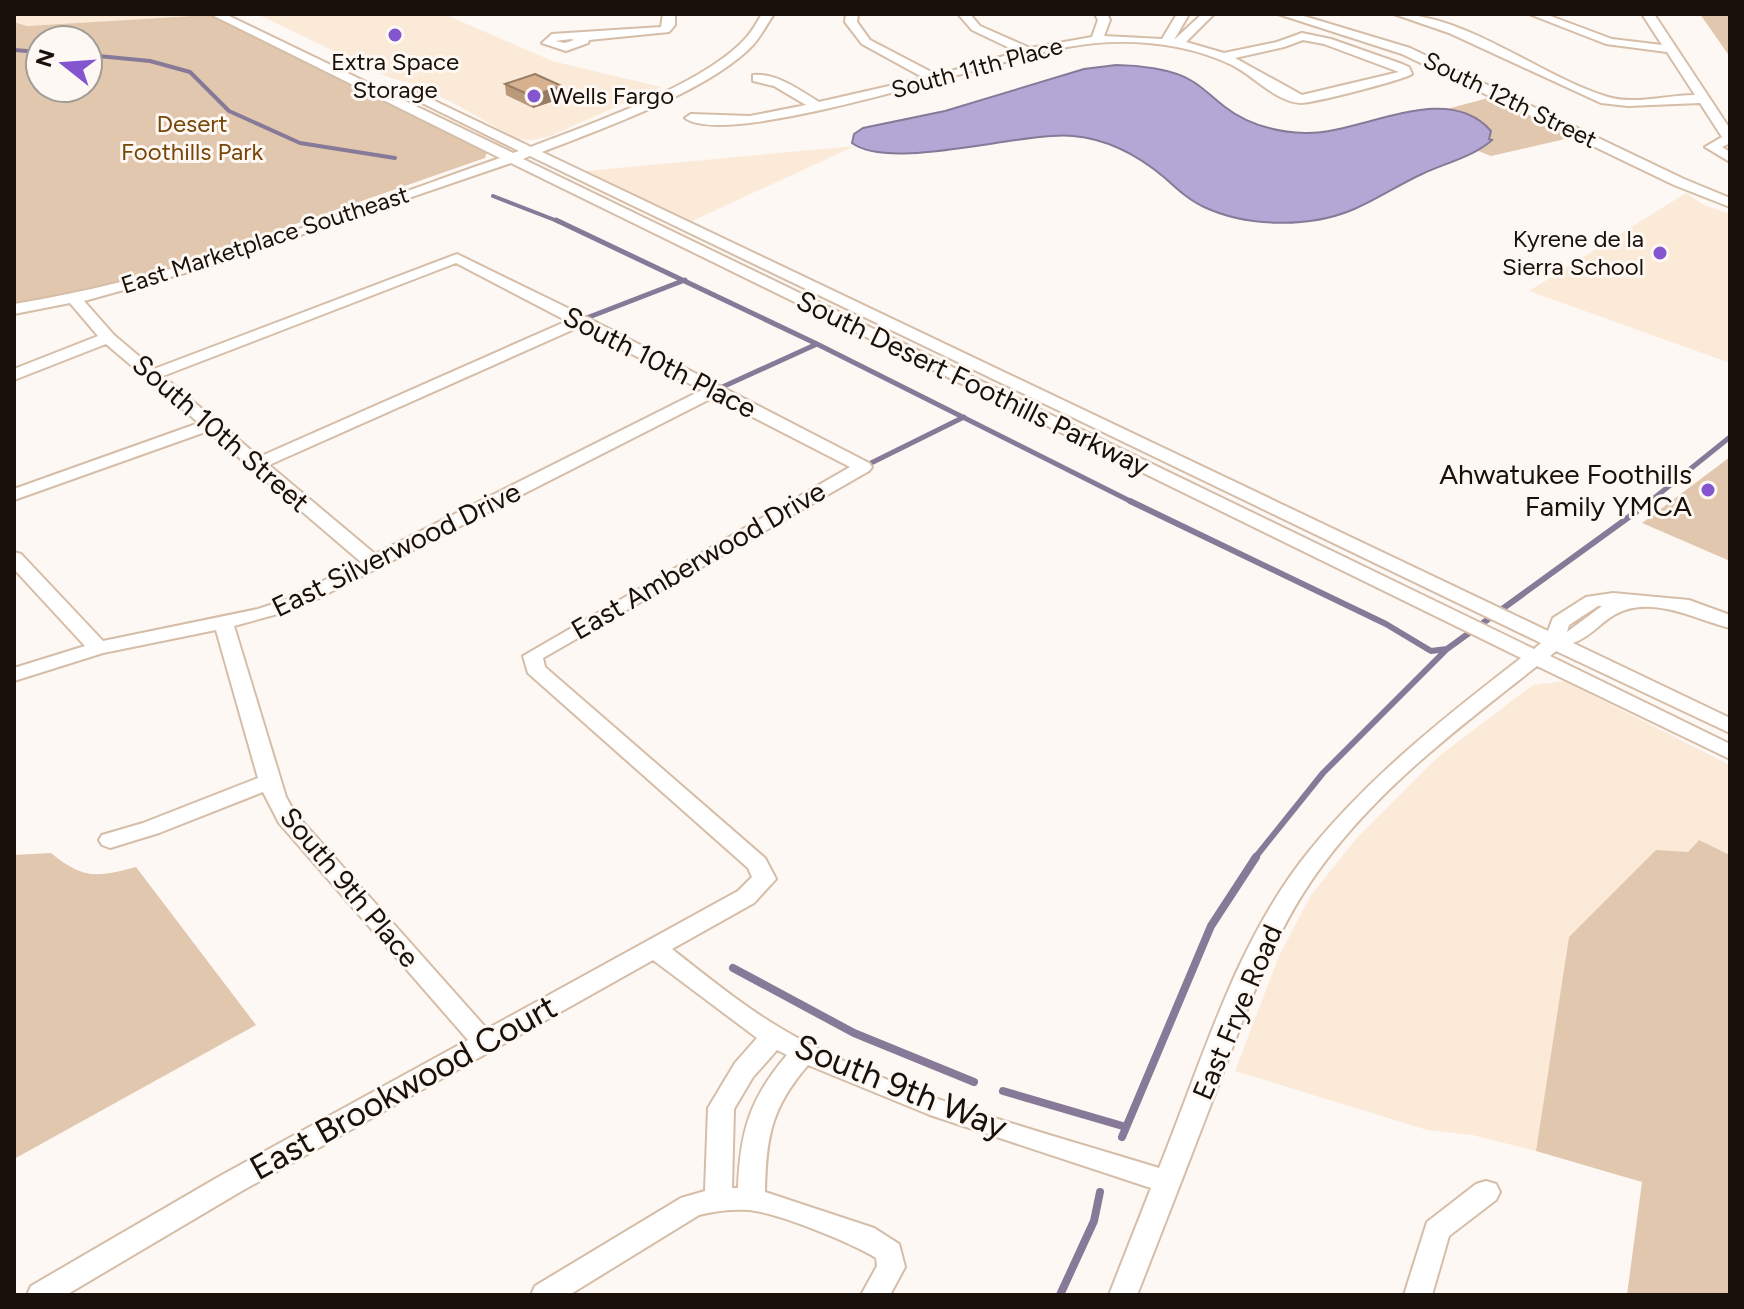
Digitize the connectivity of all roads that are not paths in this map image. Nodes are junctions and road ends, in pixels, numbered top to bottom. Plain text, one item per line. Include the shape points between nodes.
1 (216, 14) edge
2 (244, 14) edge
3 (669, 14) edge
4 (768, 14) edge
5 (852, 14) edge
6 (964, 14) edge
7 (1101, 14) edge
8 (1284, 14) edge
9 (1400, 14) edge
10 (1535, 14) edge
11 (1182, 15) edge
12 (1207, 16) edge
13 (1653, 22) edge
14 (581, 37) dead end
15 (1097, 40) junction
16 (1171, 44) junction
17 (1670, 49) junction
18 (1029, 52) junction
19 (1223, 57) junction
20 (757, 78) dead end
21 (936, 79) junction
22 (1703, 99) junction
23 (819, 107) junction
24 (691, 118) dead end
25 (1730, 139) edge
26 (533, 152) junction
27 (513, 158) junction
28 (1730, 158) edge
29 (1730, 203) edge
30 (74, 299) junction
31 (14, 309) edge
32 (581, 320) junction
33 (108, 338) junction
34 (154, 374) junction
35 (14, 375) edge
36 (715, 390) junction
37 (1094, 421) junction
38 (210, 425) junction
39 (1074, 433) junction
40 (256, 465) junction
41 (863, 467) joint
42 (14, 495) edge
43 (14, 558) edge
44 (373, 562) junction
45 (223, 621) junction
46 (1730, 622) edge
47 (1555, 642) junction
48 (98, 648) junction
49 (1535, 658) junction
50 (14, 675) edge
51 (1730, 726) edge
52 (1730, 752) edge
53 (270, 781) junction
54 (110, 840) dead end
55 (764, 879) joint
56 (654, 948) junction
57 (776, 1034) junction
58 (484, 1042) junction
59 (804, 1053) junction
60 (1168, 1182) junction
61 (1486, 1192) dead end
62 (718, 1199) junction
63 (751, 1199) junction
64 (41, 1295) edge
65 (545, 1295) edge
66 (875, 1295) edge
67 (1123, 1295) edge
68 (1418, 1295) edge

1 - 27 street, South Desert Foothills Parkway
2 - 26 street, South Desert Foothills Parkway
3 - 14 street via 665,30
4 - 26 street, East Marketplace Southeast via 745,45 696,77 635,110
5 - 21 street via 851,22 866,42
6 - 18 street via 976,28
7 - 15 street
8 - 29 street, South 12th Street via 1406,51
9 - 22 street via 1453,31 1605,100
10 - 17 street via 1610,42
11 - 12 street
11 - 16 street
12 - 16 street
13 - 17 street
15 - 16 street, South 11th Place
15 - 18 street, South 11th Place
16 - 19 street, South 11th Place
17 - 22 street
18 - 21 street, South 11th Place
19 - 19 street, South 11th Place via 1302,99 1406,74 1327,41 1294,37
20 - 23 street via 778,83
21 - 23 street, South 11th Place
22 - 25 street
23 - 24 street, South 11th Place via 728,123
25 - 28 street via 1712,147
26 - 27 street, East Marketplace Southeast
26 - 37 street, South Desert Foothills Parkway
27 - 30 street, East Marketplace Southeast via 202,264
27 - 39 street, South Desert Foothills Parkway
30 - 31 street, East Marketplace Southeast
30 - 33 street, South 10th Street
32 - 34 street, South 10th Place via 457,258
32 - 36 street, South 10th Place
32 - 40 street
33 - 34 street, South 10th Street
33 - 35 street
34 - 38 street, South 10th Street
36 - 41 street, South 10th Place
36 - 44 street, East Silverwood Drive
37 - 39 street
37 - 47 street, South Desert Foothills Parkway
38 - 40 street, South 10th Street
38 - 42 street
39 - 49 street, South Desert Foothills Parkway
40 - 44 street, South 10th Street
41 - 55 street, East Amberwood Drive via 533,656 535,669 757,864
43 - 48 street
44 - 45 street, East Silverwood Drive via 292,604
45 - 48 street, East Silverwood Drive
45 - 53 street, South 9th Place
46 - 47 street, East Frye Road via 1689,606 1633,603 1591,611 1577,635
47 - 49 street, East Frye Road
47 - 51 street, South Desert Foothills Parkway
48 - 50 street, East Silverwood Drive
49 - 52 street, South Desert Foothills Parkway
49 - 60 street, East Frye Road via 1409,760 1316,857 1251,968
53 - 54 street
53 - 58 street, South 9th Place via 287,818 309,847
55 - 56 street, East Brookwood Court via 746,897
56 - 57 street, South 9th Way via 712,994
56 - 58 street, East Brookwood Court
57 - 59 street, South 9th Way
57 - 62 street via 744,1070 721,1108
58 - 64 street, East Brookwood Court
59 - 60 street, South 9th Way via 971,1119
59 - 63 street via 773,1090 759,1117
60 - 67 street, East Frye Road
61 - 68 street via 1437,1230
62 - 63 street
62 - 65 street via 691,1206
63 - 66 street via 864,1236 889,1252 891,1267

